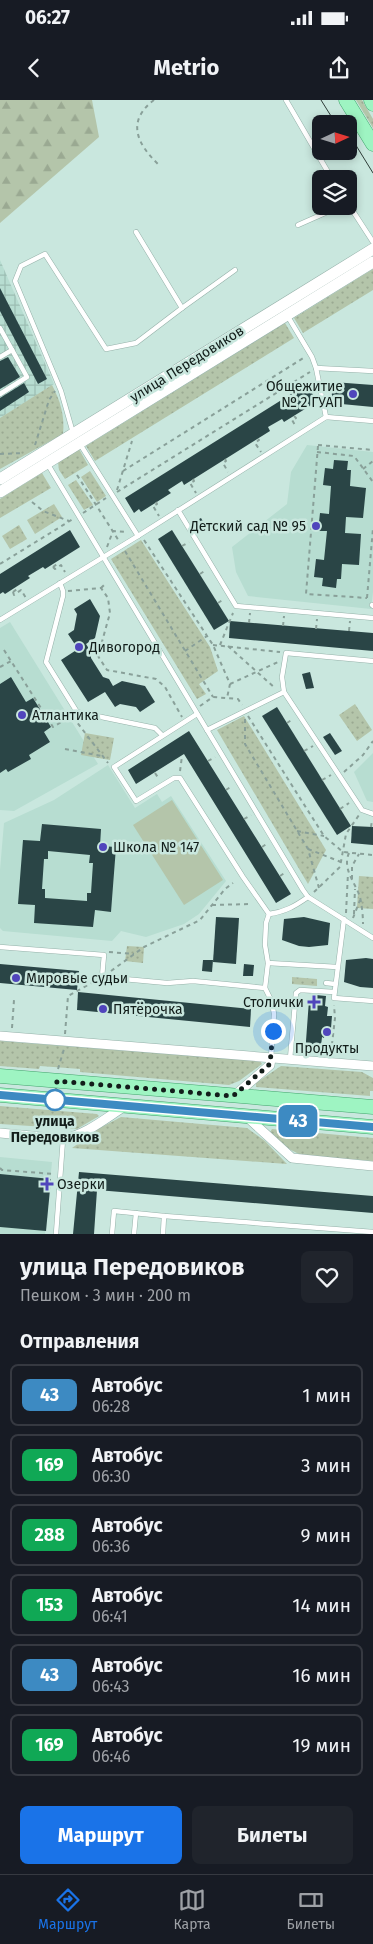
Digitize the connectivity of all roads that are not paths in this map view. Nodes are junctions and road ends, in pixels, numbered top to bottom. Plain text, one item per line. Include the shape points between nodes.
1 (286, 100) edge
2 (346, 100) edge
3 (371, 100) edge
4 (373, 104) edge
5 (373, 144) edge
6 (327, 170) edge
7 (321, 215) edge
8 (355, 215) edge
9 (298, 225) dead end
10 (136, 232) dead end
11 (373, 242) edge
12 (373, 249) edge
13 (373, 262) edge
14 (235, 270) dead end
15 (182, 308) junction
16 (284, 310) junction
17 (0, 328) edge
18 (12, 350) junction
19 (0, 357) edge
20 (316, 368) junction
21 (373, 371) edge
22 (0, 394) edge
23 (326, 417) junction
24 (373, 421) edge
25 (76, 438) junction
26 (40, 456) junction
27 (0, 479) edge
28 (0, 492) edge
29 (178, 510) junction
30 (138, 536) junction
31 (102, 557) junction
32 (60, 583) junction
33 (373, 618) edge
34 (0, 620) edge
35 (373, 661) edge
36 (284, 692) junction
37 (196, 711) junction
38 (208, 730) junction
39 (162, 735) junction
40 (373, 814) edge
41 (308, 897) junction
42 (269, 914) junction
43 (344, 919) junction
44 (373, 938) edge
45 (0, 946) edge
46 (268, 963) junction
47 (337, 968) junction
48 (326, 983) dead end
49 (335, 984) junction
50 (265, 988) junction
51 (334, 995) junction
52 (373, 1001) edge
53 (0, 1036) edge
54 (272, 1058) junction
55 (290, 1059) junction
56 (373, 1066) edge
57 (0, 1076) edge
58 (0, 1095) edge
59 (233, 1096) junction
60 (126, 1106) junction
61 (373, 1107) edge
62 (245, 1116) junction
63 (373, 1127) edge
64 (0, 1133) edge
65 (64, 1140) junction
66 (373, 1166) edge
67 (136, 1213) junction
68 (164, 1216) junction
69 (373, 1232) edge
70 (56, 1234) edge
71 (112, 1234) edge
72 (134, 1234) edge
73 (162, 1234) edge

1 - 6 lane
2 - 5 main road
3 - 4 main road
7 - 9 lane
8 - 11 lane
10 - 15 lane
12 - 16 street, улица Передовиков
13 - 16 street, улица Передовиков
14 - 15 lane
15 - 25 lane via 136,343 106,349 44,254 20,266 15,281 59,384
16 - 20 lane
16 - 25 street, улица Передовиков
17 - 18 lane
18 - 19 lane
18 - 22 lane via 27,377
20 - 21 lane
20 - 23 lane
23 - 24 lane
23 - 29 lane
25 - 26 street, улица Передовиков
25 - 30 lane
26 - 27 street, улица Передовиков
26 - 28 street, улица Передовиков
26 - 31 lane
29 - 30 lane
29 - 33 lane via 236,606
30 - 31 lane
31 - 32 lane
31 - 37 lane
32 - 34 lane
32 - 39 lane via 63,591 46,662 74,714 155,728
35 - 36 lane via 286,653 282,677
36 - 38 lane
36 - 40 lane via 362,810
37 - 38 lane
37 - 39 lane
38 - 41 lane
39 - 42 lane via 114,767 136,801 174,778 180,778
41 - 42 lane via 295,906
41 - 43 lane
42 - 46 lane via 265,944
43 - 44 lane
43 - 47 lane
45 - 50 lane via 104,956 102,977
46 - 47 lane
46 - 50 lane
47 - 49 lane
48 - 49 lane
49 - 51 lane
50 - 54 lane via 274,1014
51 - 52 lane
51 - 55 lane via 296,992
53 - 54 street
54 - 55 street
54 - 59 street via 270,1064
55 - 56 street
57 - 59 main road
58 - 60 main road
59 - 61 main road
60 - 62 main road
60 - 65 street via 82,1134
62 - 63 main road
62 - 66 street via 292,1158
64 - 65 street
65 - 70 lane
67 - 68 lane
67 - 71 lane via 114,1211
67 - 72 lane
68 - 69 lane
68 - 73 lane

